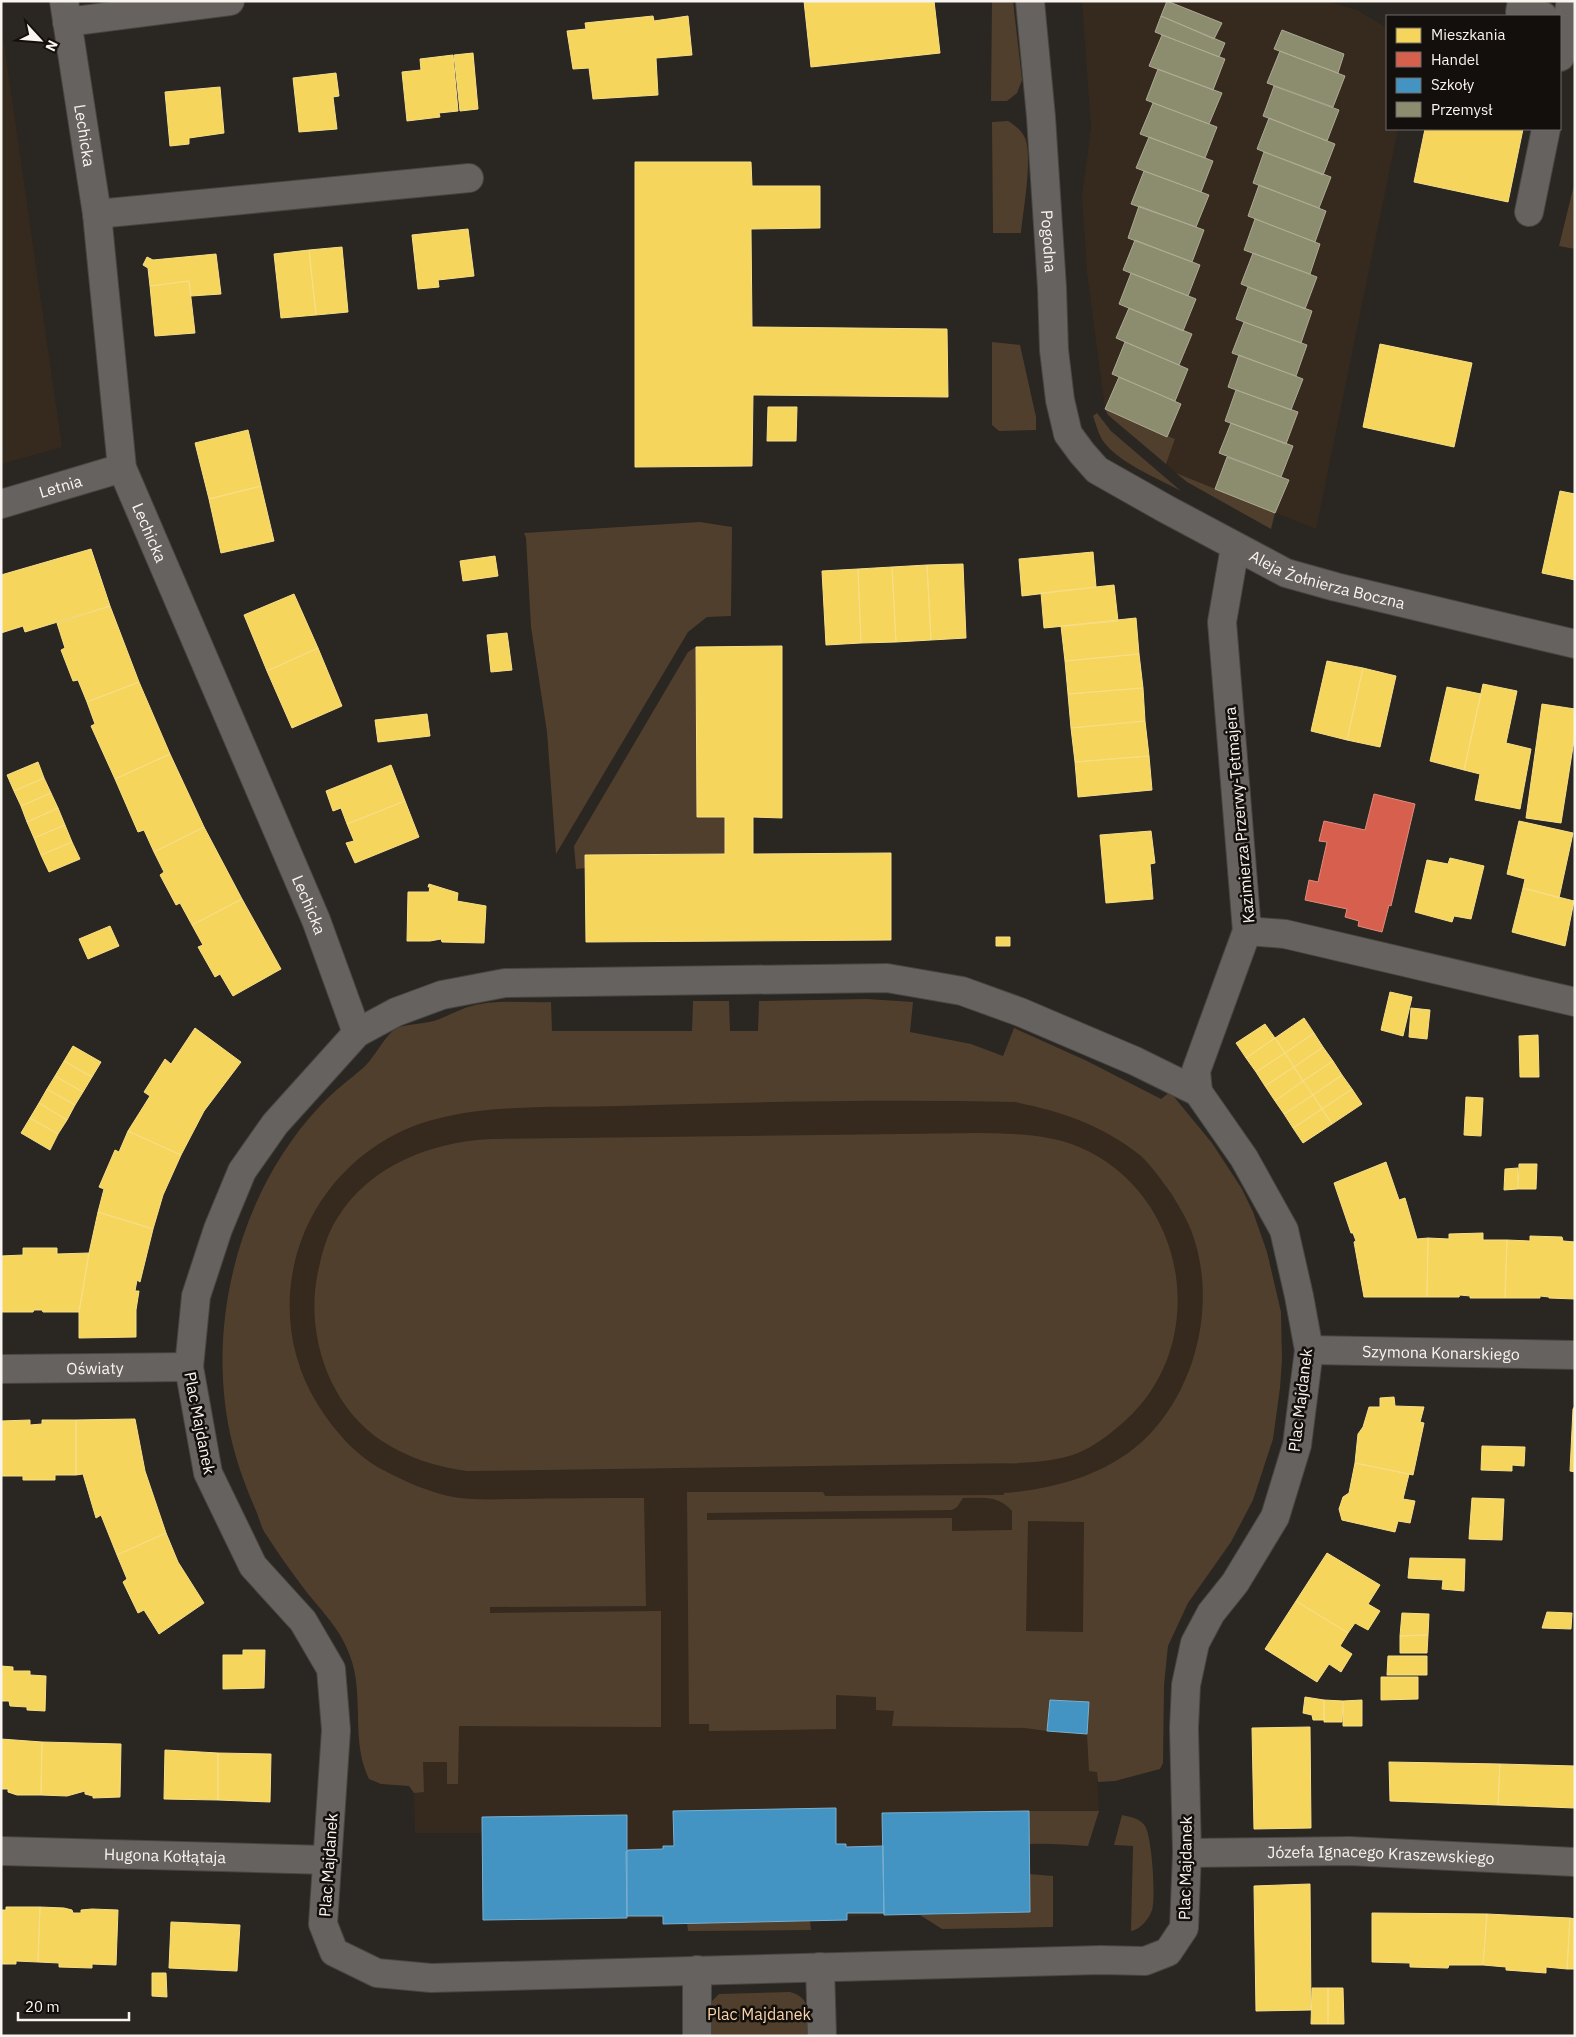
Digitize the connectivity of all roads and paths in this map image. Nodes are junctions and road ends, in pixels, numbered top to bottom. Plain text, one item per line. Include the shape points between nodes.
1 (230, 1) edge
2 (1030, 1) edge
3 (1522, 1) edge
4 (65, 12) edge
5 (1560, 15) edge
6 (1546, 130) edge
7 (469, 178) dead end
8 (1529, 212) dead end
9 (97, 214) junction
10 (122, 468) junction
11 (1097, 470) joint
12 (1, 504) edge
13 (1235, 547) junction
14 (1575, 644) edge
15 (1247, 931) junction
16 (1575, 1002) edge
17 (357, 1032) junction
18 (1198, 1092) junction
19 (1309, 1350) junction
20 (1575, 1355) edge
21 (189, 1367) junction
22 (1, 1369) edge
23 (1, 1850) edge
24 (1187, 1853) junction
25 (327, 1860) junction
26 (1575, 1862) edge
27 (820, 1967) junction
28 (697, 1970) junction
29 (697, 2036) edge
30 (822, 2036) edge

1 - 4 street
2 - 11 street, Pogodna via 1060,400 1068,434
3 - 5 street via 1520,12
4 - 9 street, Lechicka
6 - 8 street
7 - 9 street
9 - 10 street, Lechicka
10 - 12 street, Letnia
10 - 17 street, Lechicka via 316,920
11 - 13 street, Aleja Żołnierza Boczna
13 - 14 street, Aleja Żołnierza Boczna via 1286,572 1336,587
13 - 15 street, Kazimierza Przerwy-Tetmajera via 1222,622
15 - 16 street, Kazimierza Przerwy-Tetmajera via 1285,934
15 - 18 street via 1196,1071
17 - 18 street via 396,1012 442,995 506,983 887,978 962,990 1135,1061
17 - 21 street, Plac Majdanek via 275,1124 242,1171 196,1296
18 - 19 street, Plac Majdanek via 1244,1158 1284,1230
19 - 20 street, Szymona Konarskiego
19 - 24 street, Plac Majdanek via 1297,1445 1275,1517 1235,1583 1211,1613 1195,1643 1186,1685 1185,1710
21 - 22 street, Oświaty
21 - 25 street, Plac Majdanek via 208,1472 253,1566 303,1621 330,1669 336,1730
23 - 25 street, Hugona Kołłątaja
24 - 26 street, Józefa Ignacego Kraszewskiego via 1349,1851
24 - 27 street, Plac Majdanek via 1184,1928 1168,1952 1145,1961
25 - 28 street, Plac Majdanek via 323,1924 334,1952 377,1973 431,1978
27 - 28 street, Plac Majdanek
27 - 30 street
28 - 29 street

